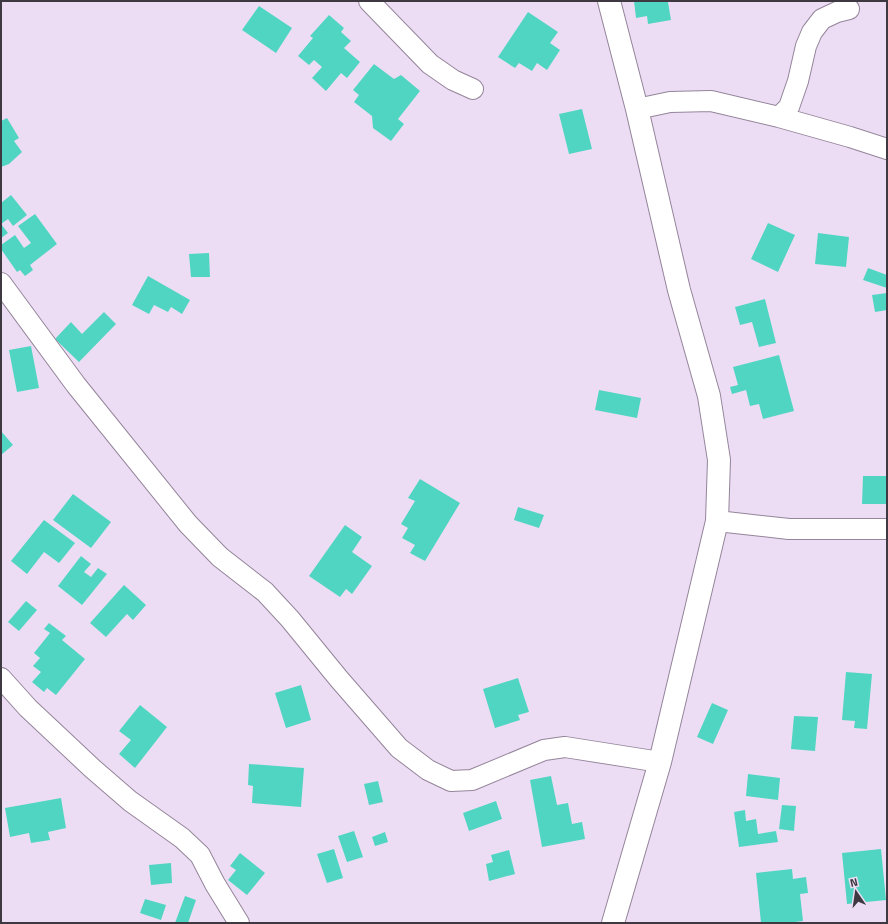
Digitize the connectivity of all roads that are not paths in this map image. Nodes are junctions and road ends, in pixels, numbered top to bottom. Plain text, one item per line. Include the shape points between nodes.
1 (369, 1) edge
2 (609, 1) edge
3 (849, 9) dead end
4 (473, 89) dead end
5 (637, 109) junction
6 (779, 117) junction
7 (887, 149) edge
8 (1, 283) edge
9 (717, 521) junction
10 (887, 529) edge
11 (1, 678) edge
12 (660, 762) junction
13 (239, 923) edge
14 (613, 923) edge

1 - 4 street via 430,64 453,80
2 - 5 street
3 - 6 street via 822,19 812,32 789,107
5 - 6 street via 670,102 712,101
5 - 9 street via 679,290 709,396 719,460
6 - 7 street
8 - 12 street via 76,385 188,524 220,557 265,592 399,748 428,770 451,781 472,780 544,750 565,747
9 - 10 street via 789,529
9 - 12 street
11 - 13 street via 28,708 92,768 200,855
12 - 14 street

